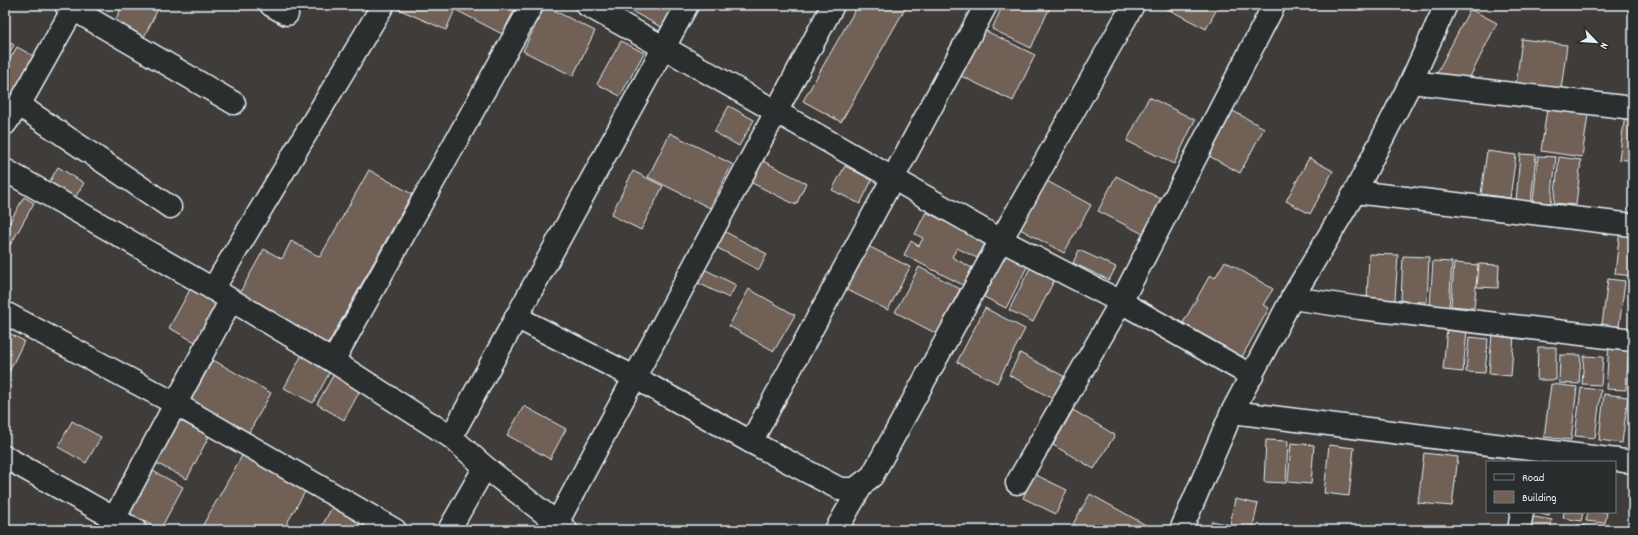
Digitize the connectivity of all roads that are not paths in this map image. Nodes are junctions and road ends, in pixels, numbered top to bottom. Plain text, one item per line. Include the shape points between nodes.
1 (383, 5) edge
2 (532, 5) edge
3 (587, 5) edge
4 (687, 5) edge
5 (833, 5) edge
6 (986, 5) edge
7 (1133, 5) edge
8 (1274, 5) edge
9 (1446, 5) edge
10 (69, 7) edge
11 (663, 47) junction
12 (1411, 82) junction
13 (234, 103) dead end
14 (19, 105) junction
15 (1633, 108) edge
16 (777, 111) junction
17 (5, 124) edge
18 (5, 170) edge
19 (894, 178) junction
20 (1355, 192) junction
21 (170, 207) dead end
22 (1633, 225) edge
23 (1001, 240) junction
24 (222, 294) junction
25 (1292, 298) junction
26 (1121, 302) junction
27 (5, 313) edge
28 (516, 317) junction
29 (1633, 340) edge
30 (333, 362) junction
31 (1252, 376) junction
32 (634, 377) junction
33 (176, 404) junction
34 (1232, 412) junction
35 (450, 437) junction
36 (751, 442) junction
37 (1529, 456) edge
38 (5, 457) edge
39 (1616, 461) edge
40 (1616, 461) edge
41 (1633, 462) edge
42 (485, 467) junction
43 (863, 483) junction
44 (1018, 483) dead end
45 (1522, 513) edge
46 (111, 524) edge
47 (561, 526) edge
48 (135, 530) edge
49 (395, 530) edge
50 (449, 530) edge
51 (836, 530) edge
52 (1181, 530) edge
53 (1520, 530) edge

1 - 24 street
2 - 30 street
3 - 11 street
4 - 11 street
5 - 16 street
6 - 19 street
7 - 23 street
8 - 26 street
9 - 12 street
10 - 13 street
10 - 14 street
11 - 16 street
11 - 28 street
12 - 15 street
12 - 20 street
14 - 17 street
14 - 21 street
16 - 19 street
16 - 32 street
18 - 24 street
19 - 23 street
19 - 36 street
20 - 22 street
20 - 25 street
23 - 26 street
23 - 43 street via 872,476
24 - 30 street
24 - 33 street
25 - 29 street
25 - 31 street
26 - 31 street
26 - 44 street
27 - 33 street
28 - 32 street
28 - 35 street
30 - 35 street
31 - 34 street
32 - 36 street
32 - 47 street
33 - 46 street
33 - 49 street
34 - 37 street
34 - 52 street
35 - 42 street
36 - 43 street via 840,489 855,489
37 - 39 street
38 - 46 street
40 - 41 street
42 - 47 street
42 - 50 street
43 - 51 street
45 - 53 street
46 - 48 street

